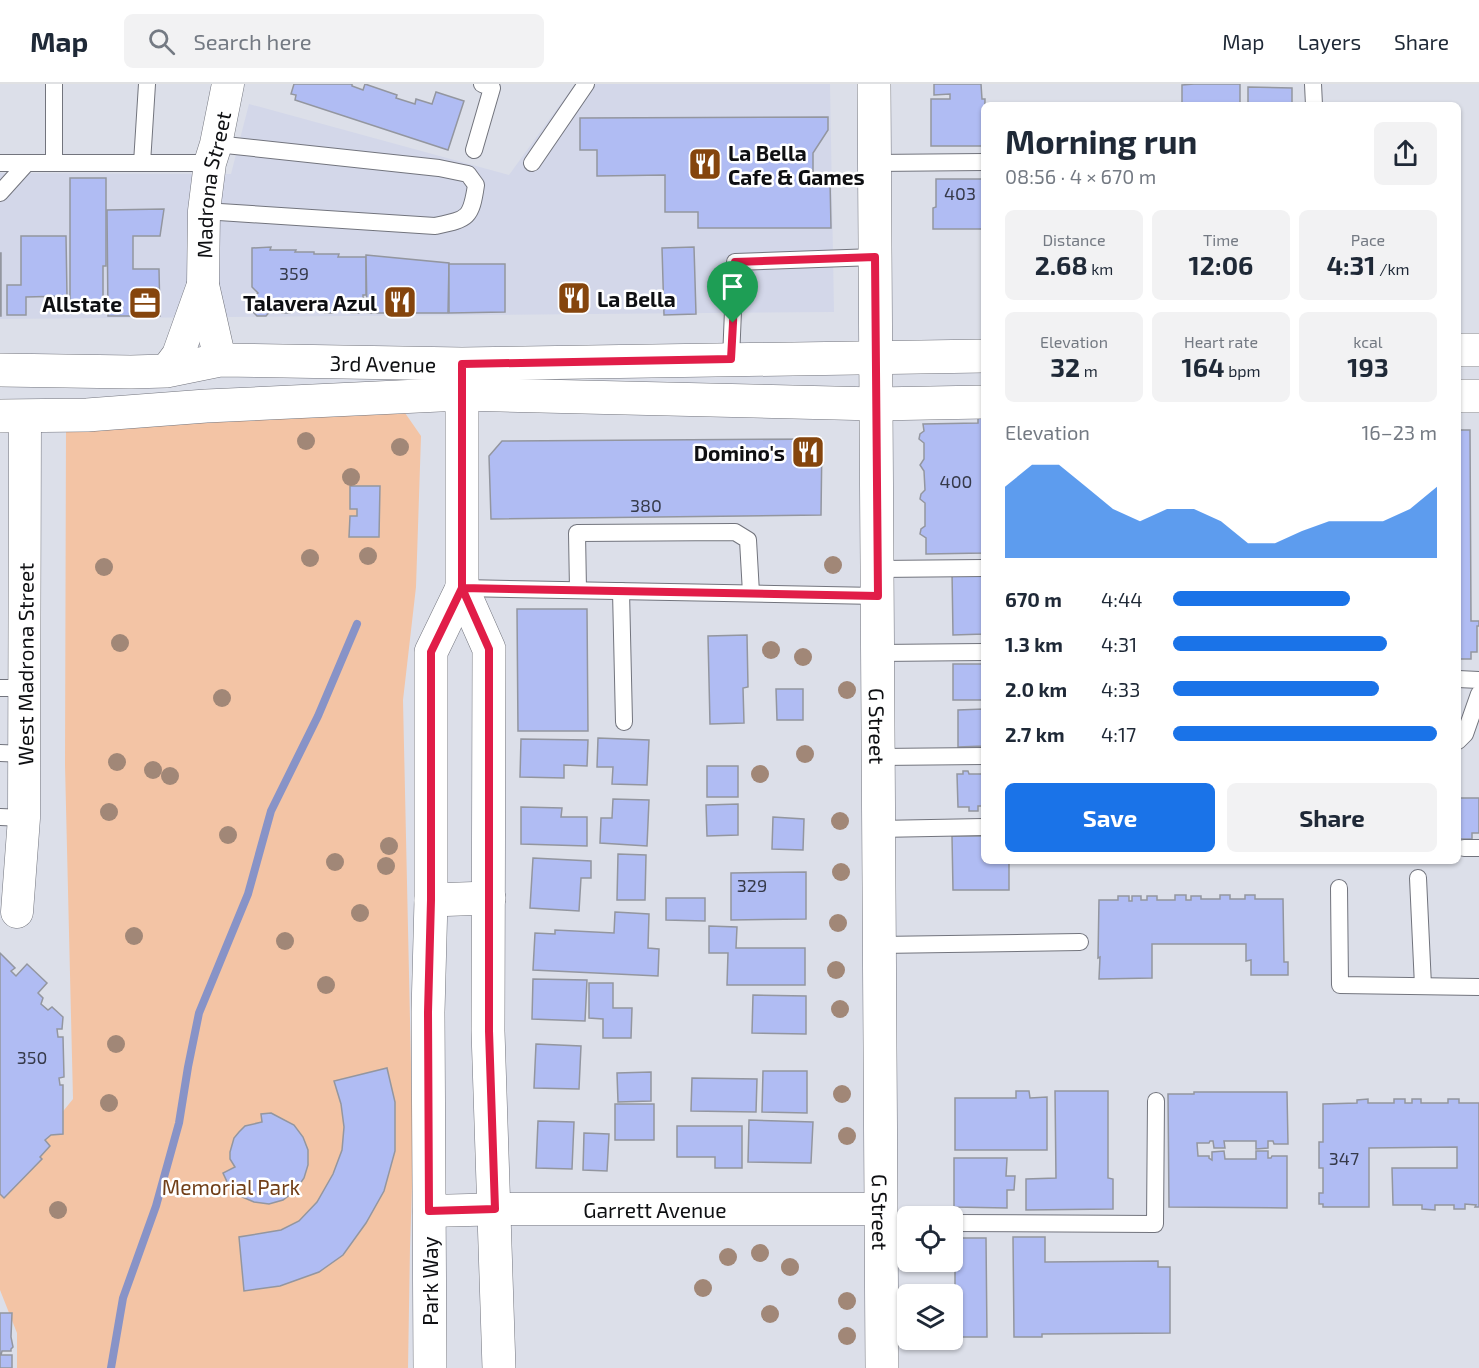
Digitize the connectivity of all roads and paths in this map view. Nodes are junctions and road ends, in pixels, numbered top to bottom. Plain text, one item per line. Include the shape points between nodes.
1 (54, 84) edge
2 (147, 84) edge
3 (228, 84) edge
4 (482, 84) edge
5 (586, 84) edge
6 (874, 84) edge
7 (1313, 84) edge
8 (1314, 102) edge
9 (474, 150) dead end
10 (213, 154) junction
11 (981, 162) edge
12 (0, 163) edge
13 (27, 163) junction
14 (54, 163) junction
15 (142, 163) junction
16 (532, 163) dead end
17 (874, 163) junction
18 (0, 194) edge
19 (204, 210) junction
20 (875, 257) junction
21 (203, 285) junction
22 (1461, 350) edge
23 (1479, 350) edge
24 (981, 356) edge
25 (876, 358) junction
26 (731, 359) junction
27 (220, 360) junction
28 (0, 370) edge
29 (166, 371) junction
30 (81, 372) junction
31 (462, 379) junction
32 (1461, 396) edge
33 (1479, 396) edge
34 (981, 402) edge
35 (876, 404) junction
36 (13, 416) edge
37 (981, 568) edge
38 (877, 583) junction
39 (462, 588) junction
40 (578, 590) junction
41 (621, 591) junction
42 (751, 593) junction
43 (981, 652) edge
44 (878, 653) junction
45 (1461, 679) edge
46 (1479, 680) edge
47 (13, 688) edge
48 (1479, 694) edge
49 (624, 722) dead end
50 (1461, 738) edge
51 (13, 753) edge
52 (981, 756) edge
53 (878, 757) junction
54 (12, 818) edge
55 (981, 827) edge
56 (878, 829) junction
57 (1418, 878) dead end
58 (1339, 888) dead end
59 (489, 898) junction
60 (431, 900) junction
61 (8, 912) edge
62 (1080, 942) dead end
63 (879, 945) junction
64 (1423, 986) junction
65 (1479, 987) edge
66 (1156, 1101) dead end
67 (495, 1209) junction
68 (429, 1211) junction
69 (890, 1218) edge
70 (963, 1223) edge
71 (430, 1368) edge
72 (499, 1368) edge
73 (882, 1368) edge

1 - 14 lane
2 - 15 lane
3 - 10 street, Madrona Street
4 - 9 lane via 492,88
5 - 16 lane
6 - 17 street, G Street
7 - 8 lane
10 - 15 lane
10 - 19 street, Madrona Street
10 - 19 lane via 439,168 468,174 476,185 472,208 462,220 435,226
11 - 17 lane
12 - 13 lane
13 - 14 lane
13 - 18 lane
14 - 15 lane
17 - 20 street, G Street
19 - 21 street, Madrona Street
20 - 25 street, G Street
20 - 26 lane via 735,262
21 - 27 street, Madrona Street
21 - 29 street, Madrona Street via 178,355
22 - 23 street
24 - 25 street, 3rd Avenue
25 - 26 street, 3rd Avenue
25 - 35 street, G Street
26 - 31 street, 3rd Avenue
27 - 29 street, 3rd Avenue
27 - 31 street, 3rd Avenue
28 - 30 street, 3rd Avenue
29 - 30 street, 3rd Avenue
30 - 36 street
31 - 35 street, 3rd Avenue
31 - 36 street, 3rd Avenue via 206,406
31 - 39 street, Park Way
32 - 33 street
34 - 35 street, 3rd Avenue
35 - 38 street, G Street
36 - 47 street, West Madrona Street
37 - 38 lane
38 - 42 lane
38 - 44 street, G Street
39 - 40 lane
39 - 59 street, Park Way via 489,649
39 - 60 street, Park Way via 431,652
40 - 41 lane
40 - 42 lane via 577,533 735,532 748,540
41 - 42 lane
41 - 49 lane
43 - 44 lane
44 - 53 street, G Street
45 - 46 lane
47 - 51 street, West Madrona Street
48 - 50 lane
51 - 54 street, West Madrona Street
52 - 53 lane
53 - 56 street, G Street
54 - 61 street, West Madrona Street
55 - 56 lane
56 - 63 street, G Street
57 - 64 lane
58 - 64 lane via 1340,986
59 - 60 street
59 - 67 street, Park Way
60 - 68 street, Park Way
62 - 63 lane
63 - 69 street, G Street
64 - 65 lane
66 - 70 lane via 1155,1224
67 - 68 street, Garrett Avenue
67 - 69 street, Garrett Avenue
67 - 72 street, Park Way
68 - 71 street, Park Way
69 - 73 street, G Street

